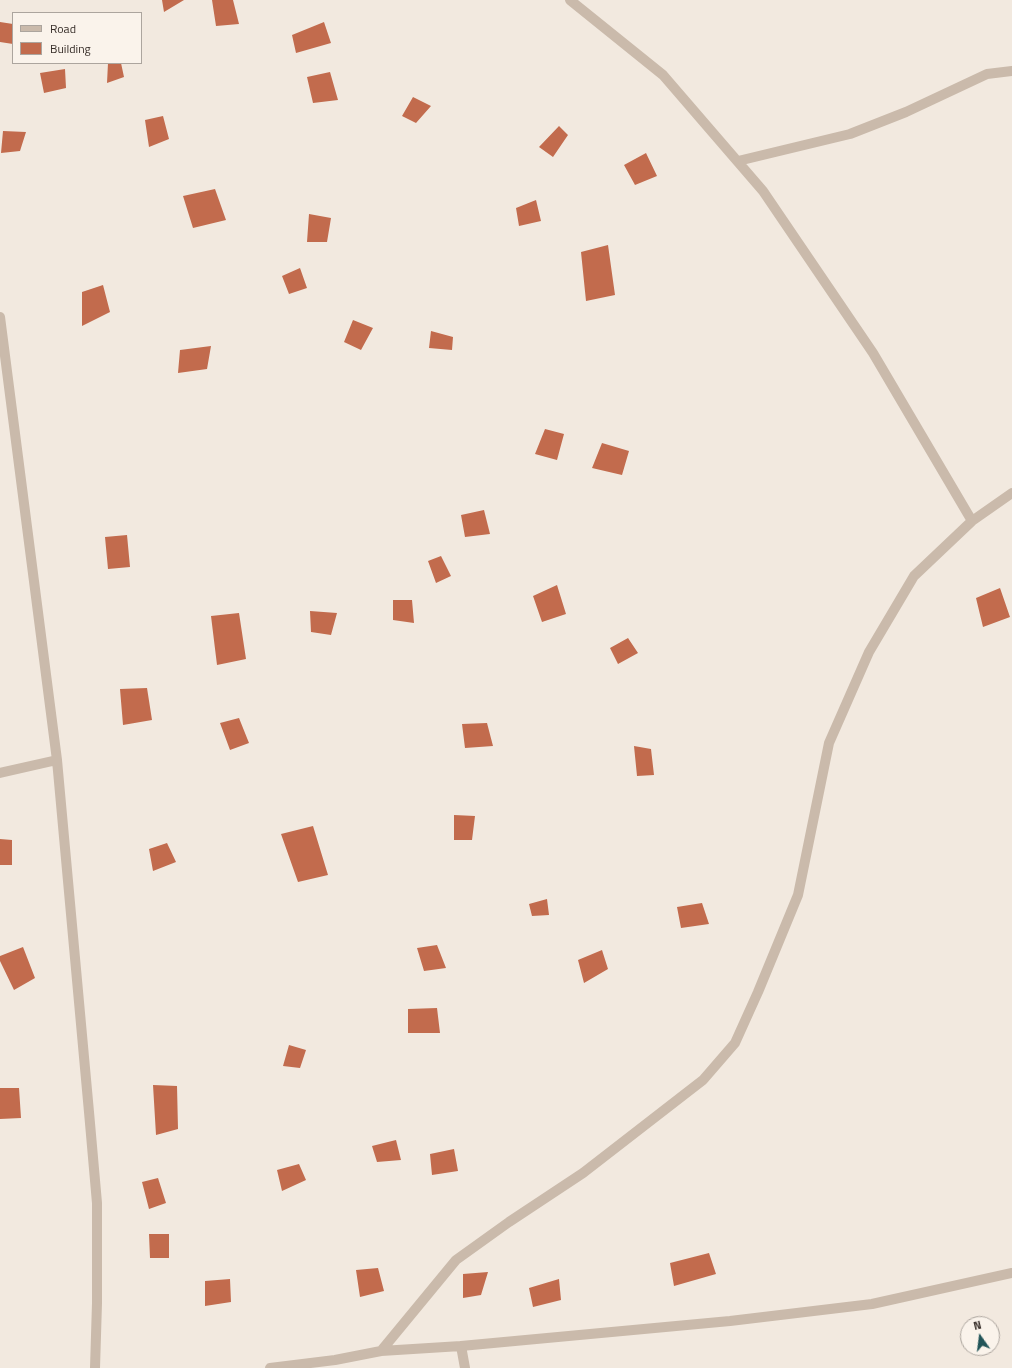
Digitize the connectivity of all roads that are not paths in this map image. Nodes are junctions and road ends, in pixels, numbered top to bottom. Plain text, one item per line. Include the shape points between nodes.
1 (570, 0) edge
2 (1012, 71) edge
3 (738, 161) junction
4 (0, 317) edge
5 (1012, 493) edge
6 (972, 521) junction
7 (57, 760) junction
8 (0, 773) edge
9 (1012, 1273) edge
10 (462, 1346) junction
11 (381, 1351) junction
12 (95, 1368) edge
13 (270, 1368) edge
14 (465, 1368) edge

1 - 3 street via 663,75
2 - 3 street via 987,74 906,112 850,134
3 - 6 street via 763,191 873,353
4 - 7 street
5 - 6 street
6 - 11 street via 914,576 869,652 829,743 798,895 735,1043 697,1085 583,1173 456,1260
7 - 8 street
7 - 12 street via 97,1203
9 - 10 street via 872,1304 730,1321
10 - 11 street
10 - 14 street
11 - 13 street

